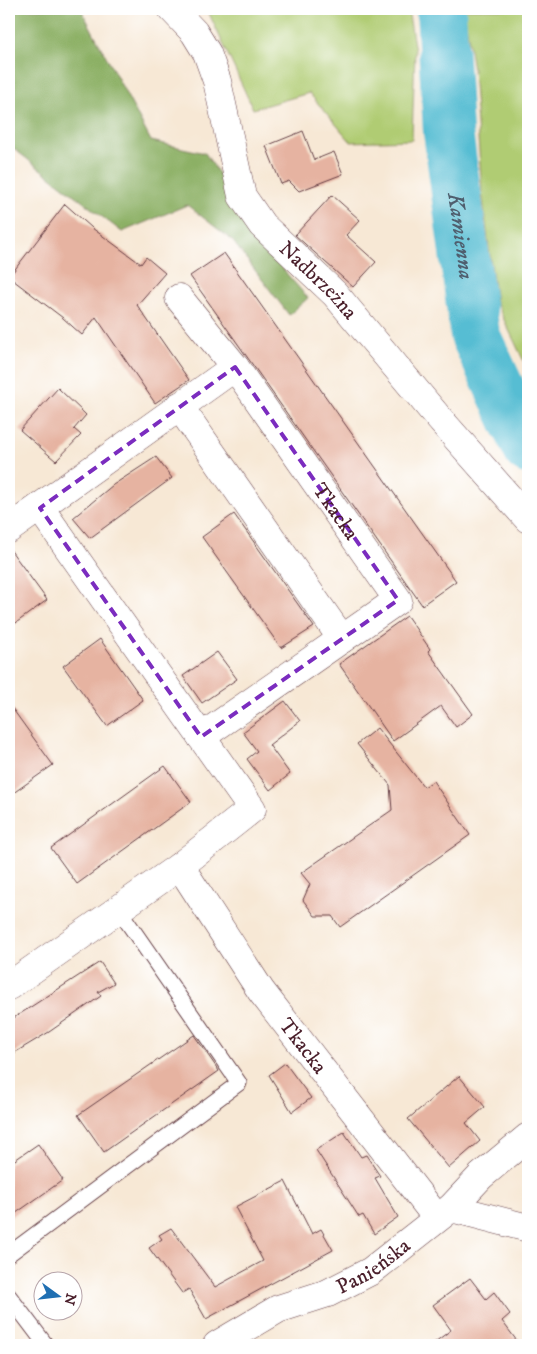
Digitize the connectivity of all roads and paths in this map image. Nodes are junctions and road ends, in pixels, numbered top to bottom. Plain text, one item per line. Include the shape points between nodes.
1 (172, 9) edge
2 (179, 298) dead end
3 (235, 367) junction
4 (179, 406) junction
5 (40, 508) junction
6 (528, 519) edge
7 (9, 529) edge
8 (342, 639) junction
9 (201, 737) junction
10 (180, 866) junction
11 (119, 910) junction
12 (9, 986) edge
13 (528, 1137) edge
14 (444, 1213) junction
15 (528, 1228) edge
16 (9, 1254) edge
17 (9, 1296) edge
18 (46, 1345) edge
19 (217, 1345) edge

1 - 6 street, Nadbrzeżna via 194,32 207,53 217,81 242,196 262,225 335,294
2 - 3 street, Tkacka
3 - 4 street
3 - 8 street, Tkacka via 398,600
4 - 5 street
4 - 8 street
5 - 7 street
5 - 9 street
8 - 9 street, Tkacka
9 - 10 street via 252,809
10 - 11 street
10 - 14 street, Tkacka via 261,991
11 - 12 street
11 - 16 lane via 239,1083
13 - 14 street, Panieńska via 481,1176
14 - 15 street
14 - 19 street, Panieńska via 371,1271 328,1293 278,1309
17 - 18 lane

